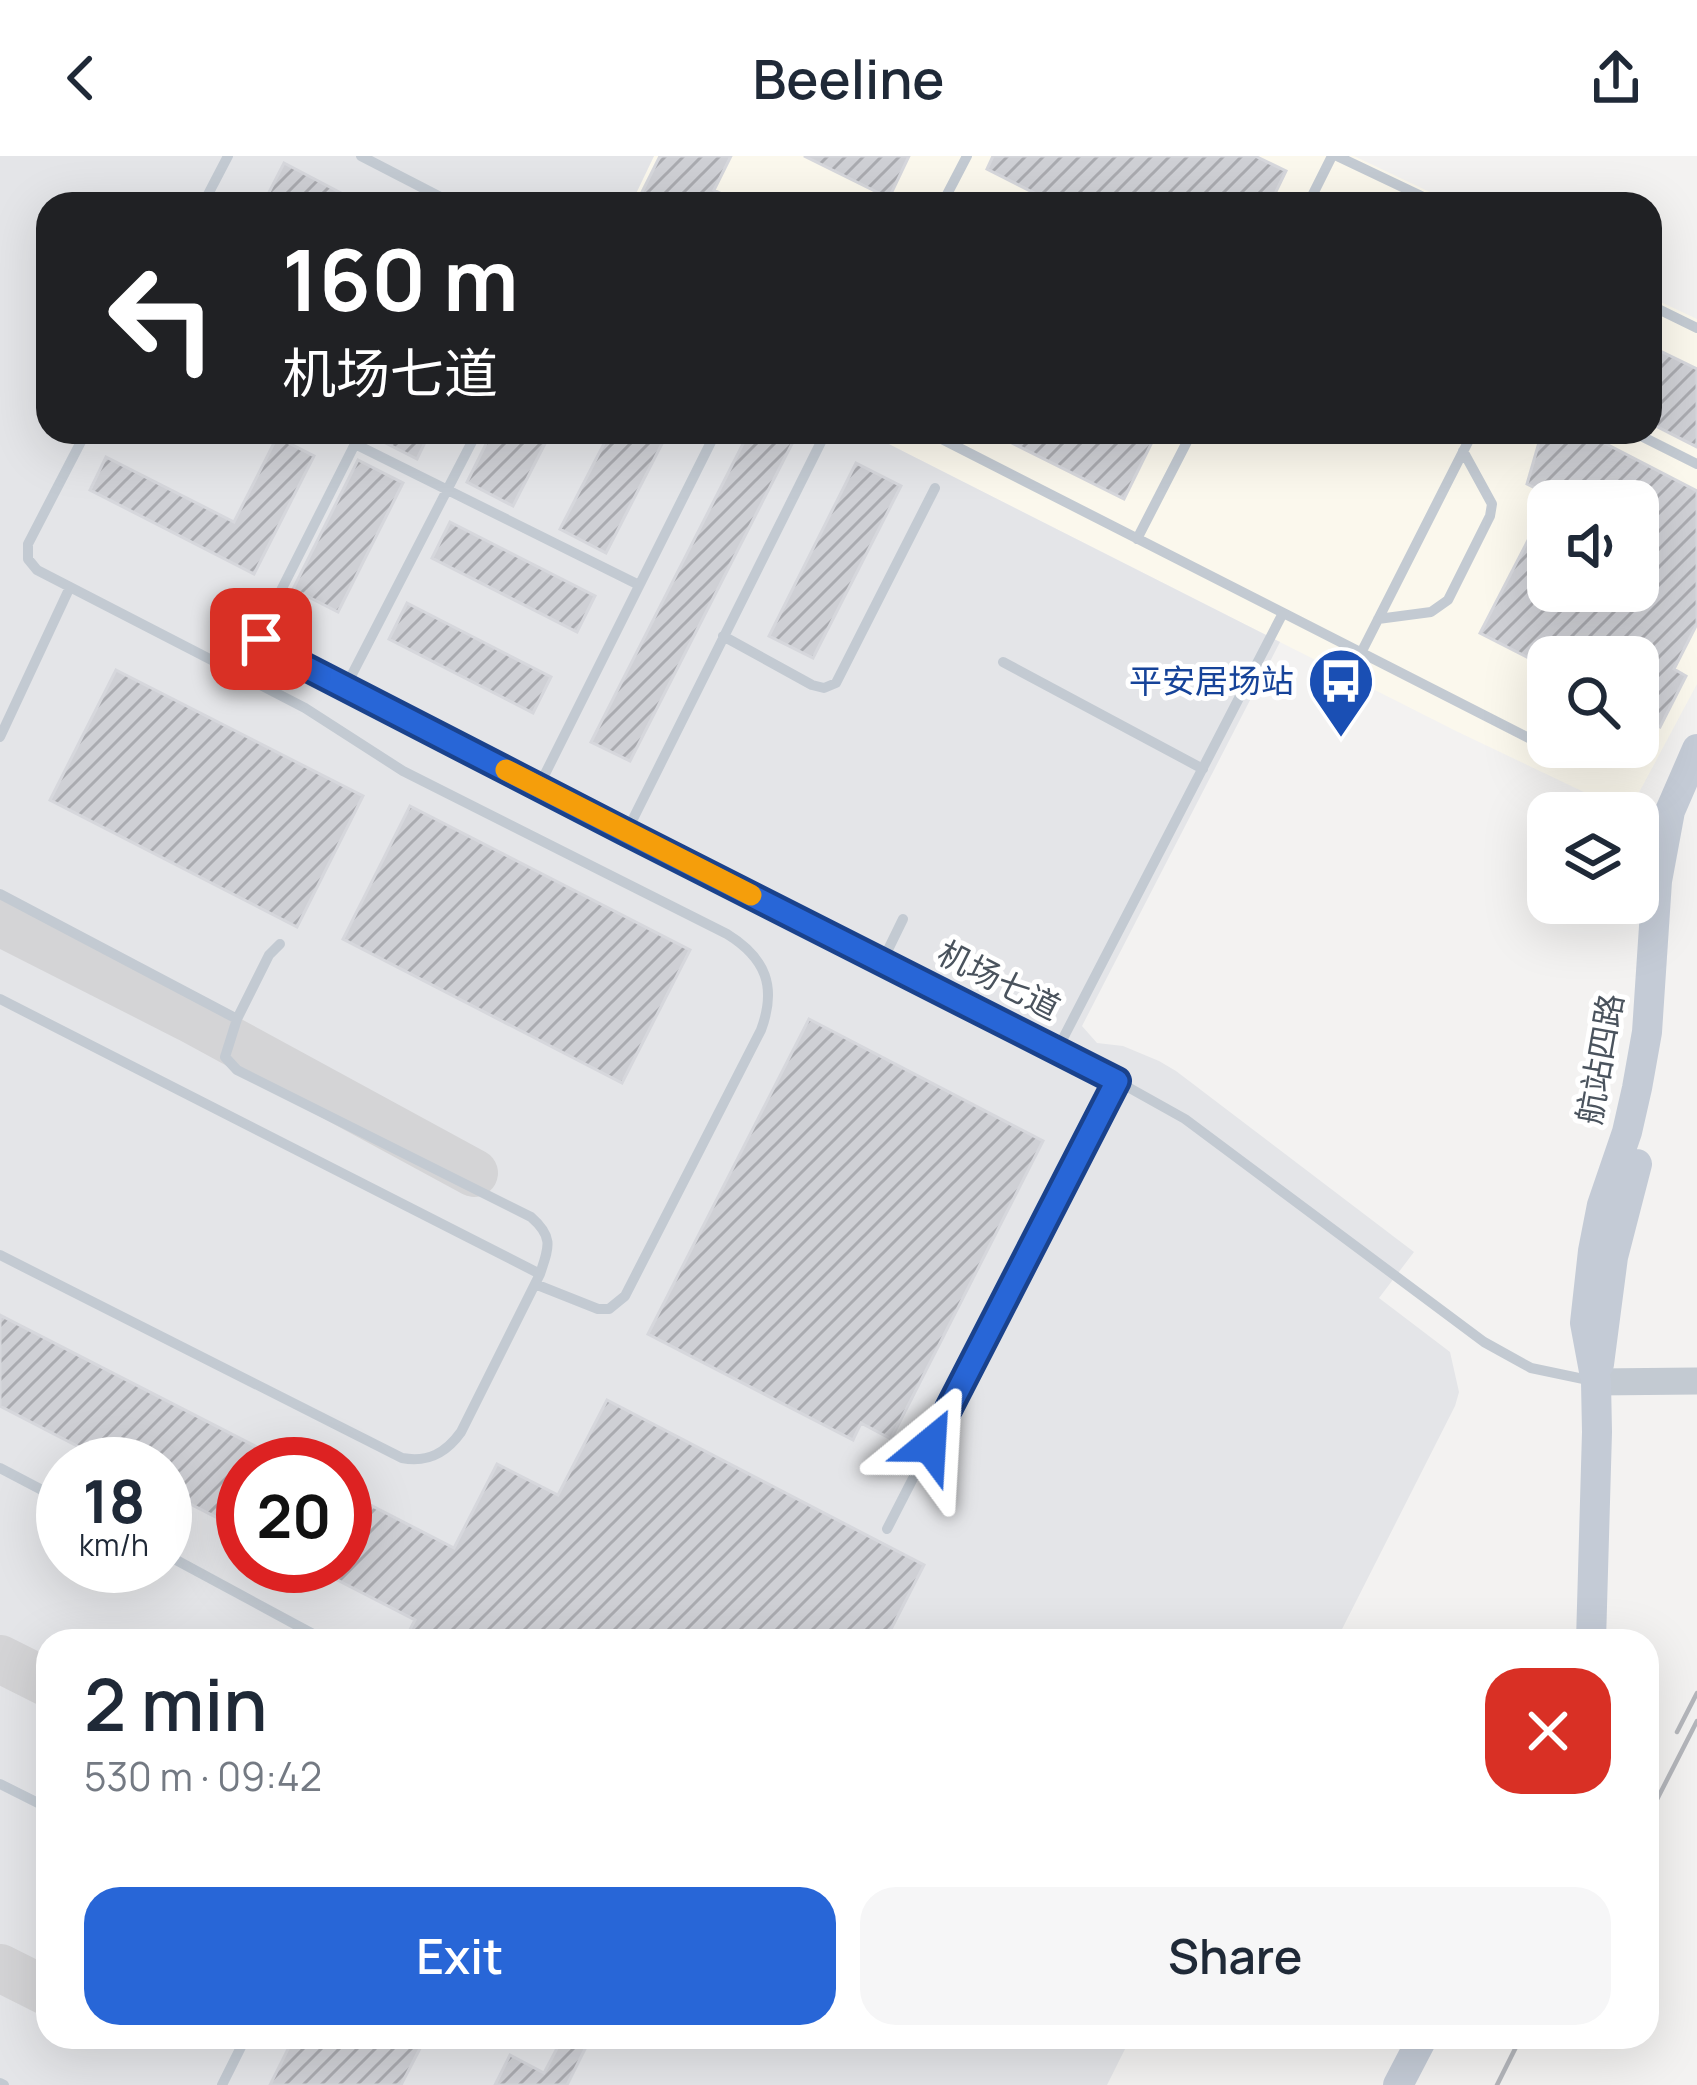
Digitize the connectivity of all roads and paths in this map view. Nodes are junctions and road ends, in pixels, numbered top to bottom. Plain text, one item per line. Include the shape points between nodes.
1 (228, 156) edge
2 (361, 156) edge
3 (967, 156) edge
4 (1335, 156) edge
5 (209, 192) edge
6 (431, 192) edge
7 (948, 192) edge
8 (1315, 192) edge
9 (1412, 192) edge
10 (1662, 311) edge
11 (1697, 328) edge
12 (80, 444) edge
13 (355, 444) edge
14 (369, 444) edge
15 (471, 444) edge
16 (710, 444) edge
17 (820, 444) edge
18 (952, 444) edge
19 (1186, 444) edge
20 (1467, 444) edge
21 (1657, 444) edge
22 (1463, 452) junction
23 (1697, 464) edge
24 (935, 488) dead end
25 (448, 489) junction
26 (1138, 539) junction
27 (639, 585) junction
28 (70, 587) junction
29 (1283, 613) junction
30 (1378, 620) junction
31 (723, 636) junction
32 (1361, 653) junction
33 (1003, 662) dead end
34 (346, 686) junction
35 (0, 737) edge
36 (1527, 738) edge
37 (1697, 749) edge
38 (1203, 769) junction
39 (538, 788) junction
40 (1697, 797) edge
41 (626, 832) junction
42 (0, 894) edge
43 (903, 919) dead end
44 (280, 944) dead end
45 (882, 962) junction
46 (0, 999) edge
47 (237, 1018) junction
48 (1057, 1050) junction
49 (1117, 1081) junction
50 (0, 1256) edge
51 (538, 1279) junction
52 (1697, 1381) edge
53 (1596, 1382) junction
54 (0, 1468) edge
55 (36, 1487) edge
56 (887, 1529) dead end
57 (192, 1568) edge
58 (308, 1629) edge
59 (1592, 1629) edge
60 (0, 1784) edge
61 (36, 1802) edge
62 (240, 2049) edge
63 (1418, 2049) edge
64 (222, 2085) edge
65 (1398, 2085) edge

1 - 5 lane
2 - 6 lane
3 - 7 lane
4 - 8 lane
4 - 9 lane
10 - 11 lane
12 - 28 lane via 26,552 37,569
13 - 34 lane, 机场七道 via 261,639
14 - 25 lane
15 - 25 lane
16 - 27 lane
17 - 31 lane
18 - 26 lane
19 - 26 lane
20 - 22 lane
21 - 23 lane
22 - 30 lane
22 - 30 lane via 1492,504 1448,600 1431,612
24 - 31 lane via 836,683 812,685
25 - 27 lane
25 - 34 lane
26 - 29 lane
27 - 39 lane
28 - 35 lane
28 - 51 lane via 305,708 403,771 727,934 762,967 770,998 761,1030 625,1296 598,1309
29 - 32 lane
29 - 38 lane
30 - 32 lane
31 - 41 lane
32 - 36 lane
33 - 38 lane
34 - 39 lane, 机场七道
37 - 53 main road, 航站四路 via 1670,811 1647,1032 1592,1251 1585,1323
38 - 48 lane
39 - 41 lane, 机场七道
40 - 53 main road, 航站四路 via 1675,887 1665,1037 1613,1257
41 - 45 lane, 机场七道
42 - 47 lane
43 - 45 lane
44 - 47 lane
45 - 48 lane, 机场七道
46 - 51 lane
47 - 51 lane via 225,1057 237,1070 543,1227 548,1252
48 - 49 lane, 机场七道
49 - 53 lane, 机场七道 via 1185,1119 1504,1354 1531,1369
49 - 56 lane
50 - 51 lane via 402,1458 420,1460 446,1450 461,1432
52 - 53 street, 机场七道
53 - 59 main road, 航站四路
54 - 55 lane
57 - 58 lane
60 - 61 lane
62 - 64 lane
63 - 65 main road

